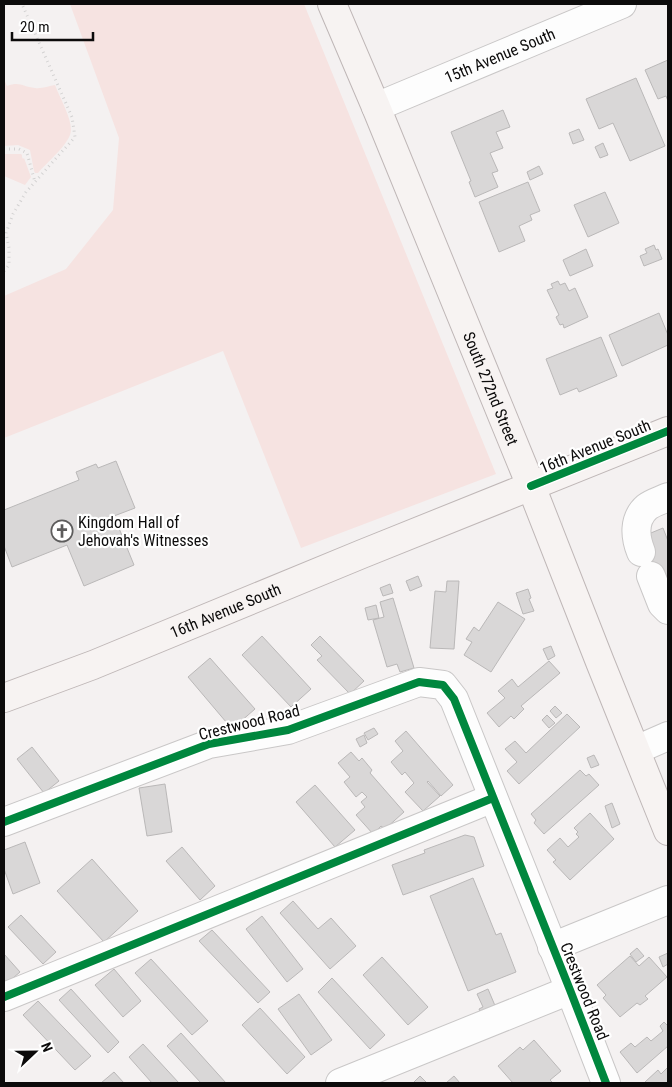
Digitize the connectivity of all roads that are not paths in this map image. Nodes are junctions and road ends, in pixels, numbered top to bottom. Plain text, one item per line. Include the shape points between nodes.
1 (332, 4) edge
2 (622, 4) edge
3 (376, 107) junction
4 (668, 432) edge
5 (531, 486) junction
6 (668, 497) edge
7 (668, 610) edge
8 (4, 698) edge
9 (668, 736) edge
10 (636, 750) junction
11 (493, 798) junction
12 (4, 822) edge
13 (668, 831) edge
14 (668, 900) edge
15 (552, 946) junction
16 (570, 990) junction
17 (4, 997) edge
18 (340, 1083) edge
19 (606, 1083) edge

1 - 3 main road, South 272nd Street
2 - 3 street, 15th Avenue South
3 - 5 main road, South 272nd Street
4 - 5 main road, 16th Avenue South
5 - 8 main road, 16th Avenue South via 93,665
5 - 10 main road, South 272nd Street
6 - 7 street via 647,506 636,529 646,564 662,604
9 - 10 street
10 - 13 main road, South 272nd Street
11 - 12 street, Crestwood Road via 454,700 443,684 419,682 288,730 209,744
11 - 15 street, Crestwood Road
11 - 17 street
14 - 15 street, Crestwood Road
15 - 16 street, Crestwood Road
16 - 18 street, Crestwood Road
16 - 19 street, Crestwood Road

